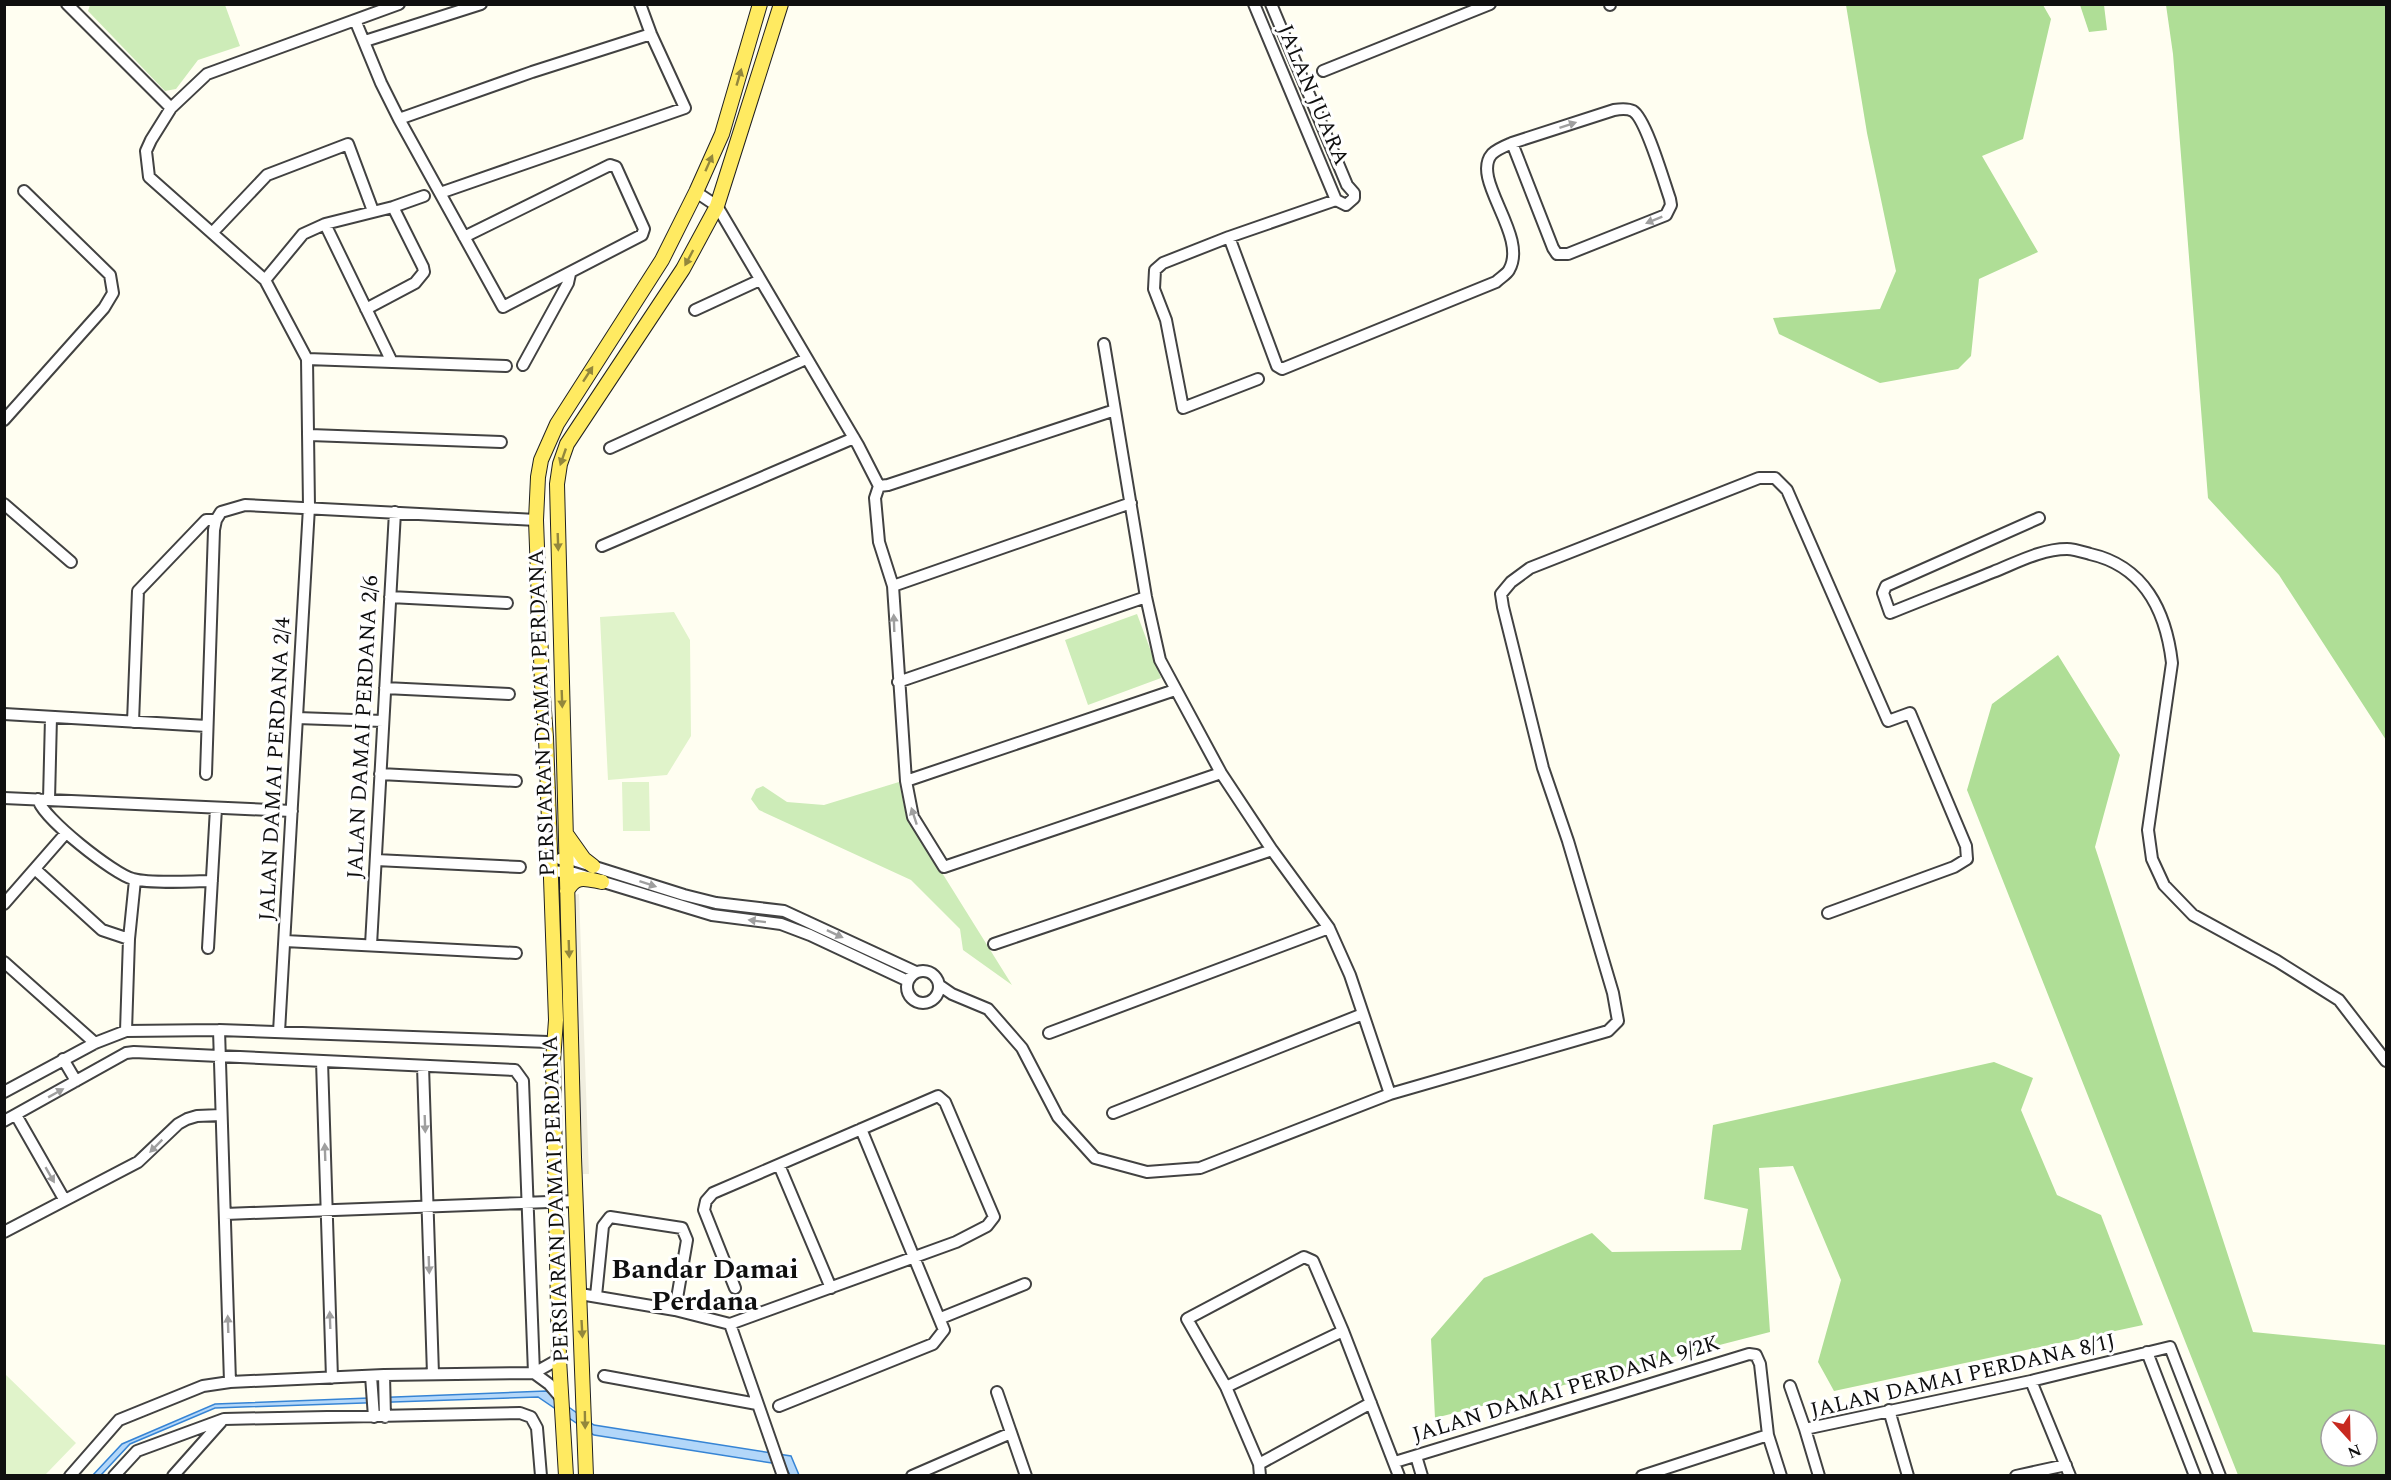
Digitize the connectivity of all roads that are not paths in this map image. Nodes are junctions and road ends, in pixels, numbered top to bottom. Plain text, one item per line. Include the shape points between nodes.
1 (67, 4) edge
2 (399, 4) edge
3 (481, 4) edge
4 (640, 4) edge
5 (760, 4) edge
6 (781, 4) edge
7 (1254, 4) edge
8 (1270, 4) edge
9 (1491, 4) edge
10 (370, 9) edge
11 (355, 20) junction
12 (651, 34) junction
13 (365, 41) junction
14 (1323, 71) dead end
15 (171, 108) junction
16 (399, 119) junction
17 (1512, 143) junction
18 (24, 191) dead end
19 (696, 192) junction
20 (440, 193) junction
21 (424, 196) dead end
22 (1336, 200) junction
23 (717, 206) junction
24 (393, 207) junction
25 (374, 212) junction
26 (325, 224) junction
27 (213, 232) junction
28 (464, 237) junction
29 (1229, 237) junction
30 (570, 274) junction
31 (265, 280) junction
32 (760, 280) junction
33 (366, 309) junction
34 (695, 310) dead end
35 (1104, 344) dead end
36 (307, 359) junction
37 (806, 359) junction
38 (392, 362) junction
39 (524, 365) dead end
40 (506, 366) dead end
41 (1258, 379) dead end
42 (567, 407) junction
43 (1115, 410) junction
44 (4, 420) edge
45 (581, 423) junction
46 (310, 435) junction
47 (854, 438) junction
48 (501, 442) dead end
49 (610, 448) dead end
50 (879, 486) junction
51 (1131, 503) junction
52 (4, 504) edge
53 (309, 507) junction
54 (395, 512) junction
55 (218, 516) junction
56 (2038, 518) dead end
57 (536, 520) junction
58 (602, 546) dead end
59 (72, 562) dead end
60 (893, 586) junction
61 (390, 597) junction
62 (1146, 597) junction
63 (507, 603) dead end
64 (898, 682) junction
65 (385, 688) junction
66 (1175, 690) junction
67 (509, 694) dead end
68 (4, 714) edge
69 (51, 717) junction
70 (297, 718) junction
71 (383, 721) junction
72 (133, 722) junction
73 (207, 726) junction
74 (1221, 773) junction
75 (206, 774) dead end
76 (380, 774) junction
77 (516, 781) dead end
78 (906, 781) junction
79 (4, 798) edge
80 (44, 800) junction
81 (216, 808) junction
82 (292, 811) junction
83 (66, 833) junction
84 (566, 833) junction
85 (550, 843) junction
86 (1272, 850) junction
87 (376, 860) junction
88 (551, 865) junction
89 (567, 865) junction
90 (592, 866) junction
91 (520, 867) dead end
92 (36, 870) junction
93 (135, 880) junction
94 (212, 881) junction
95 (602, 882) junction
96 (567, 891) junction
97 (4, 904) edge
98 (1828, 913) dead end
99 (1329, 928) junction
100 (129, 939) junction
101 (285, 940) junction
102 (994, 944) dead end
103 (371, 945) junction
104 (208, 948) dead end
105 (516, 953) dead end
106 (4, 962) edge
107 (916, 972) junction
108 (908, 981) junction
109 (939, 985) junction
110 (952, 994) junction
111 (935, 998) junction
112 (1363, 1014) junction
113 (126, 1030) junction
114 (219, 1030) junction
115 (279, 1032) junction
116 (1049, 1033) dead end
117 (548, 1042) junction
118 (95, 1043) junction
119 (220, 1056) junction
120 (63, 1059) junction
121 (322, 1061) junction
122 (553, 1061) junction
123 (2386, 1061) edge
124 (423, 1066) junction
125 (76, 1081) junction
126 (4, 1092) edge
127 (1390, 1094) junction
128 (1113, 1113) dead end
129 (16, 1115) junction
130 (222, 1115) junction
131 (4, 1121) edge
132 (861, 1129) junction
133 (779, 1166) junction
134 (64, 1199) junction
135 (576, 1201) junction
136 (556, 1202) junction
137 (529, 1203) junction
138 (427, 1206) junction
139 (327, 1210) junction
140 (225, 1214) junction
141 (4, 1232) edge
142 (913, 1258) junction
143 (1025, 1284) dead end
144 (735, 1288) dead end
145 (831, 1288) junction
146 (580, 1294) junction
147 (597, 1296) junction
148 (675, 1310) junction
149 (941, 1318) junction
150 (730, 1324) junction
151 (1343, 1331) junction
152 (2147, 1352) junction
153 (559, 1359) junction
154 (534, 1373) junction
155 (433, 1374) junction
156 (384, 1375) junction
157 (371, 1376) junction
158 (604, 1376) dead end
159 (332, 1378) junction
160 (2031, 1381) junction
161 (230, 1382) junction
162 (1790, 1386) dead end
163 (1226, 1387) junction
164 (997, 1392) dead end
165 (378, 1396) junction
166 (561, 1398) junction
167 (1371, 1403) junction
168 (757, 1404) junction
169 (779, 1406) dead end
170 (1889, 1410) junction
171 (379, 1413) junction
172 (224, 1419) junction
173 (1805, 1429) junction
174 (1011, 1433) junction
175 (1768, 1435) junction
176 (1416, 1456) junction
177 (1395, 1462) junction
178 (1258, 1464) junction
179 (2066, 1465) junction
180 (1399, 1475) edge
181 (70, 1476) edge
182 (114, 1476) edge
183 (172, 1476) edge
184 (540, 1476) edge
185 (566, 1476) edge
186 (586, 1476) edge
187 (783, 1476) edge
188 (912, 1476) edge
189 (1026, 1476) edge
190 (1260, 1476) edge
191 (1422, 1476) edge
192 (1642, 1476) edge
193 (1781, 1476) edge
194 (1819, 1476) edge
195 (1908, 1476) edge
196 (2016, 1476) edge
197 (2070, 1476) edge
198 (2195, 1476) edge
199 (2220, 1476) edge

1 - 15 street
2 - 10 street
3 - 13 street
4 - 12 street
19 -> 5 main road, PERSIARAN DAMAI PERDANA via 722,134
6 - 23 main road, PERSIARAN DAMAI PERDANA
7 - 22 street, JALAN JUARA
8 - 22 street, JALAN JUARA via 1347,185 1354,193 1346,205
9 - 14 street
10 - 11 street
11 - 13 street
11 - 15 street via 214,71
12 - 16 street
12 - 20 street via 685,108
13 - 16 street
15 - 27 street via 146,151 149,177
16 - 20 street
17 -> 17 street via 1614,110 1633,111 1644,127 1670,199 1670,211 1568,254 1557,254
17 - 29 street via 1493,153 1488,161 1491,188 1512,238 1514,256 1509,271 1496,282 1285,368 1277,366
18 - 44 street via 110,275 113,293
19 - 23 street
42 -> 19 main road, PERSIARAN DAMAI PERDANA via 662,260
20 - 28 street
21 - 24 street
22 - 29 street
23 - 32 street
23 -> 45 main road, PERSIARAN DAMAI PERDANA via 683,269
24 - 25 street
24 - 33 street via 424,272 415,283
25 - 26 street
25 - 27 street via 348,144 267,175
26 - 31 street via 303,234
26 - 33 street
27 - 31 street
28 - 30 street via 502,307
28 - 30 street via 610,165 616,167 644,229 642,235
29 - 41 street via 1163,263 1155,270 1154,289 1166,321 1183,408
30 - 39 street
31 - 36 street
32 - 34 street
32 - 37 street
33 - 38 street
35 - 43 street
36 - 38 street
36 - 46 street, JALAN DAMAI PERDANA 2/4
37 - 47 street
37 - 49 street
38 - 40 street
42 - 45 main road via 579,406 583,410
42 - 57 main road, PERSIARAN DAMAI PERDANA via 542,460
43 - 50 street
43 - 51 street
45 -> 84 main road, PERSIARAN DAMAI PERDANA via 562,456 556,484
46 - 48 street
46 - 53 street, JALAN DAMAI PERDANA 2/4
47 - 50 street
47 - 58 street
50 - 60 street via 875,498 879,542
51 - 60 street
51 - 62 street
52 - 59 street
53 - 54 street
53 - 55 street via 245,505
53 - 70 street, JALAN DAMAI PERDANA 2/4
54 - 57 street
54 - 61 street, JALAN DAMAI PERDANA 2/6
55 - 72 street via 206,519 138,591
55 - 73 street
56 - 123 street via 1886,586 1883,593 1890,613 2040,553 2068,549 2122,565 2145,586 2170,641 2172,663 2148,830 2152,859 2164,885 2193,915 2339,1000
57 - 85 main road, PERSIARAN DAMAI PERDANA
64 -> 60 street
61 - 63 street
61 - 65 street, JALAN DAMAI PERDANA 2/6
62 - 64 street
62 - 66 street via 1160,660
64 - 78 street
65 - 67 street
65 - 71 street, JALAN DAMAI PERDANA 2/6
66 - 74 street
66 - 78 street
68 - 69 street
69 - 72 street
69 - 80 street
70 - 71 street
70 - 82 street, JALAN DAMAI PERDANA 2/4
71 - 76 street, JALAN DAMAI PERDANA 2/6
72 - 73 street
73 - 75 street
74 -> 78 street via 944,867 913,817
74 - 86 street
76 - 77 street
76 - 87 street, JALAN DAMAI PERDANA 2/6
79 - 80 street
80 - 81 street
80 - 83 street via 42,808
81 - 82 street
81 - 94 street
82 - 101 street, JALAN DAMAI PERDANA 2/4
83 - 92 street
83 - 93 street via 122,875
84 - 89 main road, PERSIARAN DAMAI PERDANA
84 - 90 main road
85 - 88 main road, PERSIARAN DAMAI PERDANA
85 - 117 main road, PERSIARAN DAMAI PERDANA via 543,869
86 - 99 street
86 - 102 street
87 - 91 street
87 - 103 street, JALAN DAMAI PERDANA 2/6
88 - 89 street
88 - 122 main road, PERSIARAN DAMAI PERDANA via 556,1020
89 - 90 street
89 - 95 street
89 - 96 main road, PERSIARAN DAMAI PERDANA
90 -> 107 street via 716,903 784,911
92 - 97 street
92 - 100 street via 102,930
93 - 94 street
93 - 100 street
94 - 104 street
95 - 96 main road via 580,879 572,882
108 -> 95 street via 781,924 712,915
96 -> 135 main road, PERSIARAN DAMAI PERDANA
98 - 127 street via 1954,867 1967,860 1966,846 1910,713 1888,722 1787,490 1775,478 1759,478 1530,568 1501,594 1543,768 1613,993 1617,1021 1591,1037
99 - 112 street
99 - 116 street
100 - 113 street
101 - 103 street
101 - 115 street, JALAN DAMAI PERDANA 2/4
103 - 105 street
106 - 118 street
107 - 108 street
107 - 109 street via 932,974
108 - 111 street via 907,991 913,1000 926,1003
109 - 110 street
109 - 111 street
110 - 111 street
110 - 127 street via 988,1009 1002,1024 1022,1048 1058,1117 1095,1158 1147,1172 1200,1168
112 - 127 street
112 - 128 street
113 - 114 street
113 - 118 street
114 - 115 street
114 - 119 street
115 - 117 street
117 - 122 main road, PERSIARAN DAMAI PERDANA
118 - 120 street
119 - 121 street
119 - 125 street via 126,1053
119 - 130 street
120 - 125 street
120 - 126 street
121 - 124 street
139 -> 121 street
122 - 136 main road, PERSIARAN DAMAI PERDANA
124 - 137 street via 515,1070 523,1081
124 -> 138 street
129 -> 125 street
129 - 131 street
129 -> 134 street
130 -> 134 street via 196,1116 178,1124 138,1162
130 - 140 street
132 - 133 street
132 - 142 street
132 - 142 street via 938,1096 945,1102 994,1217 987,1226 956,1242
133 - 144 street via 713,1193 706,1201 704,1210
133 - 145 street
134 - 141 street
135 - 136 street
135 - 146 main road, PERSIARAN DAMAI PERDANA
136 - 137 street
136 - 153 main road, PERSIARAN DAMAI PERDANA
137 - 138 street
137 - 154 street
138 - 139 street
138 -> 155 street
139 - 140 street
159 -> 139 street
161 -> 140 street
142 - 145 street
142 - 149 street
143 - 149 street
145 - 150 street
146 - 147 street
146 -> 186 main road, PERSIARAN DAMAI PERDANA
147 - 148 street
147 - 148 street via 603,1226 610,1217 682,1228 687,1240
148 - 150 street
149 - 169 street via 944,1330 933,1344
150 - 168 street
151 - 163 street
151 - 163 street via 1310,1259 1297,1260 1187,1319
151 - 167 street
152 - 160 street, JALAN DAMAI PERDANA 8/1J
152 - 198 street
152 - 199 street, JALAN DAMAI PERDANA 8/1J via 2170,1347
153 - 154 street
153 - 166 main road, PERSIARAN DAMAI PERDANA
154 - 155 street
154 - 166 street
155 - 156 street
156 - 157 street
156 - 165 street
157 - 159 street
157 - 165 street
158 - 168 street
159 - 161 street
160 - 170 street, JALAN DAMAI PERDANA 8/1J
160 - 179 street
161 - 181 street via 204,1386 119,1420
162 - 173 street
163 - 178 street
164 - 174 street
165 - 171 street
166 - 185 main road, PERSIARAN DAMAI PERDANA
167 - 177 street
167 - 178 street
168 - 187 street
170 - 173 street, JALAN DAMAI PERDANA 8/1J
170 - 195 street
171 - 172 street
171 - 184 street via 520,1413 531,1417 537,1428
172 - 182 street via 137,1451
172 - 183 street
173 - 194 street, JALAN DAMAI PERDANA 8/1J
174 - 188 street
174 - 189 street
175 - 176 street, JALAN DAMAI PERDANA 9/2K via 1760,1364 1756,1355 1749,1354
175 - 192 street
175 - 193 street
176 - 177 street, JALAN DAMAI PERDANA 9/2K
176 - 191 street
177 - 180 street
178 - 190 street
179 - 196 street
179 - 197 street

